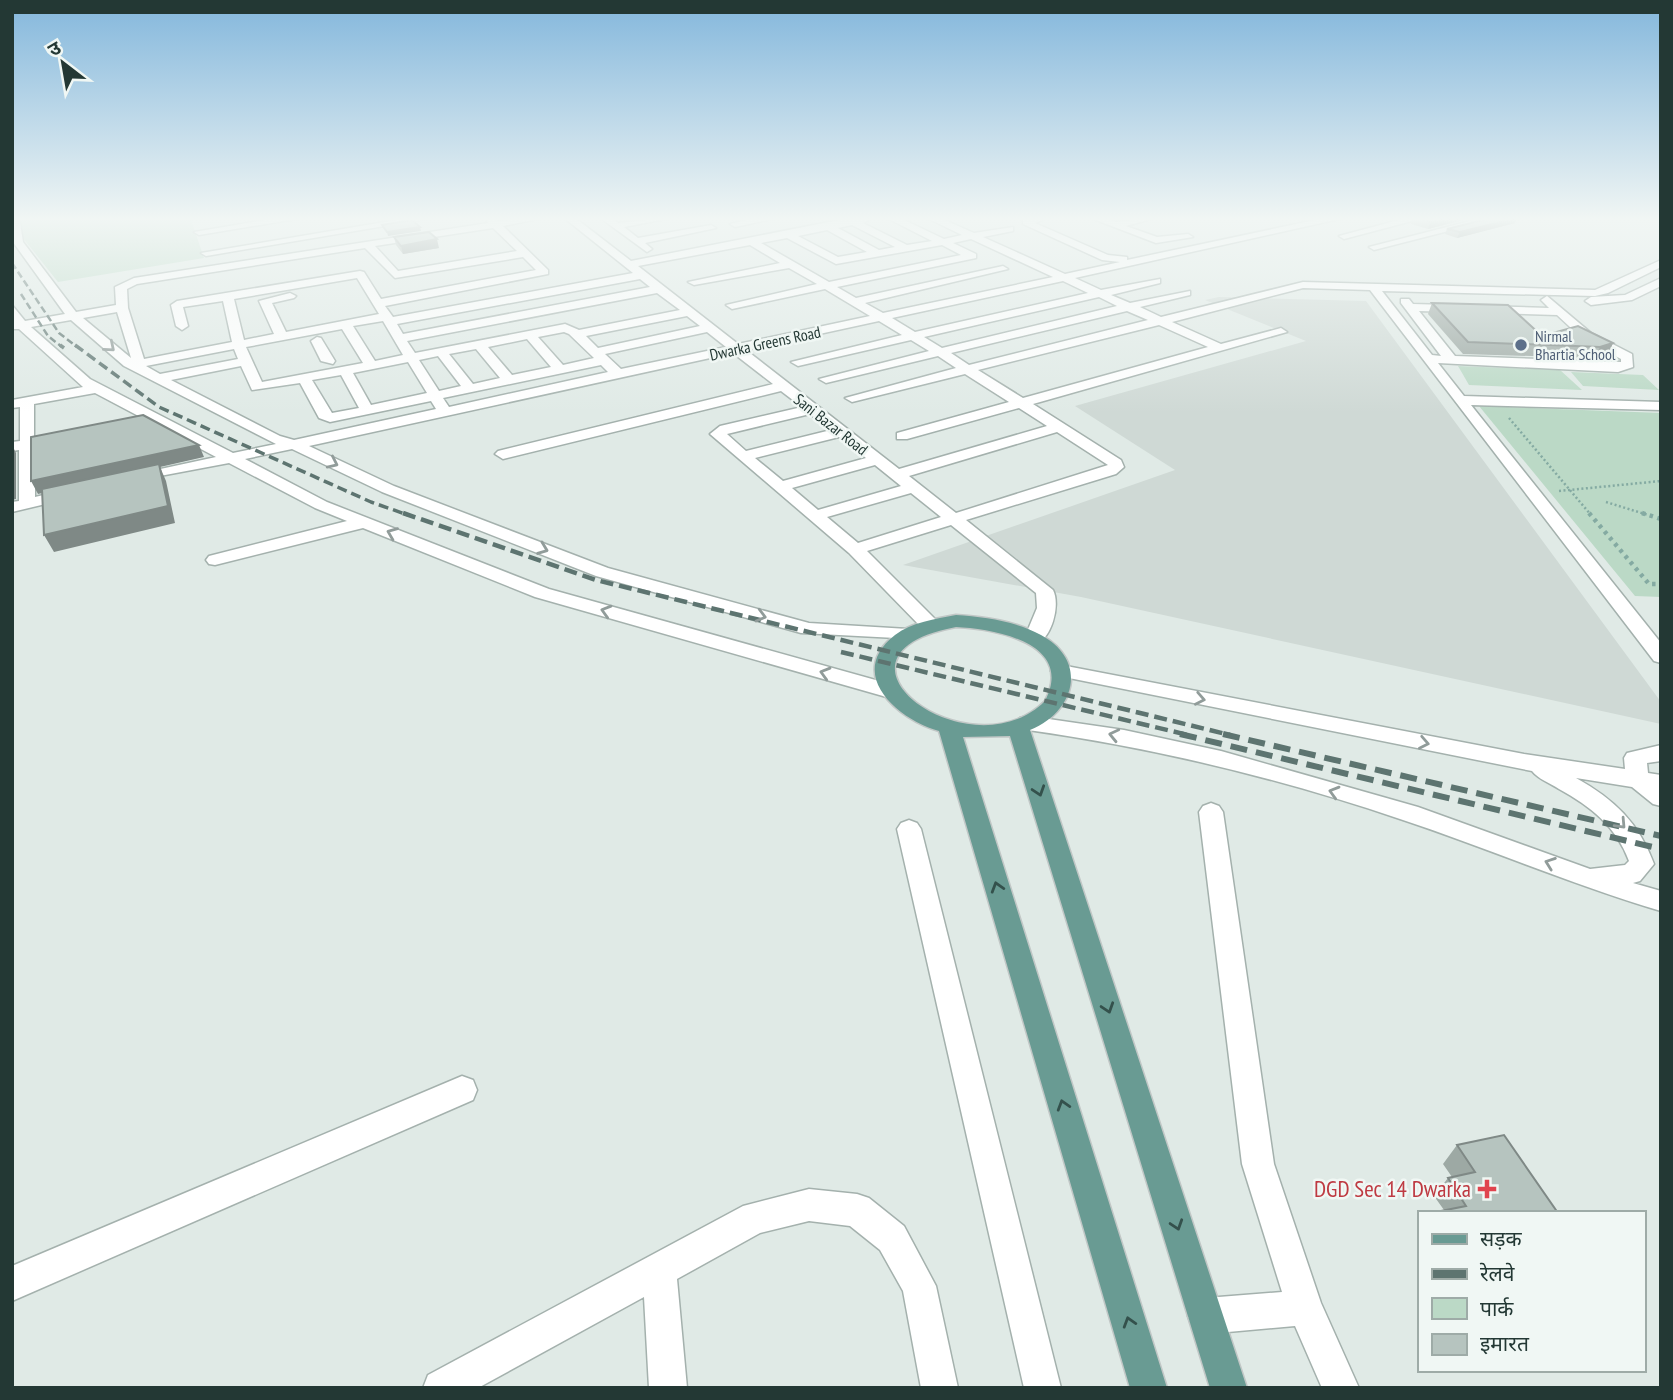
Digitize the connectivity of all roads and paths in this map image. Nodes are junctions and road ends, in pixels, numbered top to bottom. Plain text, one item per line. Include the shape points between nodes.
1 (48, 282) edge
2 (145, 282) edge
3 (309, 282) edge
4 (437, 282) edge
5 (490, 282) edge
6 (583, 282) edge
7 (651, 282) edge
8 (818, 282) edge
9 (842, 282) edge
10 (945, 282) edge
11 (1031, 282) edge
12 (1042, 282) edge
13 (1076, 282) edge
14 (1150, 282) edge
15 (1618, 282) edge
16 (1658, 282) edge
17 (368, 283) joint
18 (1035, 284) junction
19 (824, 286) junction
20 (659, 289) junction
21 (1376, 290) junction
22 (444, 291) junction
23 (1186, 293) dead end
24 (1101, 294) junction
25 (227, 295) junction
26 (1401, 295) junction
27 (1547, 300) junction
28 (852, 302) junction
29 (732, 305) dead end
30 (1129, 307) junction
31 (1410, 307) junction
32 (122, 308) junction
33 (12, 309) edge
34 (385, 311) junction
35 (688, 312) junction
36 (1561, 312) junction
37 (73, 316) junction
38 (880, 318) junction
39 (1161, 321) junction
40 (17, 325) edge
41 (181, 326) dead end
42 (709, 328) junction
43 (349, 330) junction
44 (279, 331) junction
45 (1281, 332) dead end
46 (577, 334) junction
47 (530, 335) junction
48 (913, 337) junction
49 (401, 338) junction
50 (317, 341) junction
51 (480, 345) junction
52 (1220, 348) junction
53 (736, 349) junction
54 (940, 352) junction
55 (442, 353) junction
56 (243, 354) junction
57 (364, 354) junction
58 (600, 356) junction
59 (413, 358) junction
60 (1428, 359) junction
61 (1451, 360) junction
62 (328, 361) junction
63 (798, 362) dead end
64 (136, 365) junction
65 (372, 367) junction
66 (559, 370) junction
67 (968, 370) junction
68 (346, 372) junction
69 (252, 375) junction
70 (619, 375) junction
71 (158, 378) junction
72 (826, 379) dead end
73 (306, 380) junction
74 (509, 380) junction
75 (783, 386) junction
76 (97, 388) junction
77 (469, 388) junction
78 (435, 395) junction
79 (852, 398) dead end
80 (1460, 400) junction
81 (20, 403) edge
82 (1022, 403) junction
83 (1661, 406) edge
84 (811, 409) junction
85 (367, 410) junction
86 (445, 412) junction
87 (1506, 414) dead end
88 (153, 418) junction
89 (128, 423) edge
90 (1059, 427) junction
91 (841, 432) junction
92 (78, 434) edge
93 (902, 436) dead end
94 (293, 444) junction
95 (20, 446) edge
96 (503, 454) dead end
97 (744, 456) junction
98 (877, 460) junction
99 (236, 462) junction
100 (896, 475) junction
101 (1661, 481) edge
102 (126, 486) edge
103 (781, 486) junction
104 (912, 488) junction
105 (1559, 491) dead end
106 (80, 492) edge
107 (1606, 502) dead end
108 (19, 505) edge
109 (817, 515) junction
110 (1661, 519) edge
111 (953, 520) junction
112 (365, 522) junction
113 (855, 549) junction
114 (215, 560) dead end
115 (1661, 584) edge
116 (930, 625) junction
117 (908, 635) junction
118 (1034, 639) junction
119 (1661, 657) edge
120 (1061, 671) junction
121 (890, 691) junction
122 (1023, 725) junction
123 (950, 728) junction
124 (1661, 753) edge
125 (1524, 762) junction
126 (1637, 778) junction
127 (1661, 783) edge
128 (1661, 798) edge
129 (1211, 813) dead end
130 (909, 829) dead end
131 (1586, 877) junction
132 (1661, 901) edge
133 (462, 1090) dead end
134 (659, 1270) junction
135 (12, 1284) edge
136 (1305, 1308) junction
137 (1206, 1316) junction
138 (441, 1388) edge
139 (668, 1388) edge
140 (940, 1388) edge
141 (1043, 1388) edge
142 (1149, 1388) edge
143 (1229, 1388) edge
144 (1341, 1388) edge

1 - 37 street
2 - 32 street via 122,285
3 - 25 street
4 - 22 street
5 - 22 street
6 - 34 street
7 - 20 street, Sani Bazar Road
8 - 19 street
9 - 19 street
10 - 28 street
11 - 18 street
12 - 18 street, Dwarka Greens Road
13 - 24 street
14 - 24 street
15 - 21 street via 1595,293
16 - 27 street via 1612,301
17 - 34 street
17 - 44 street via 267,300
18 - 38 street, Dwarka Greens Road
19 - 28 street
19 - 29 street
20 - 35 street, Sani Bazar Road
20 - 49 street
21 - 26 street
21 - 39 street via 1281,291
21 - 60 street
22 - 34 street
23 - 30 street
24 - 30 street
24 - 48 street
25 - 41 street via 177,305
25 - 56 street
26 - 27 street
26 - 31 street
27 - 36 street
28 - 38 street
30 - 39 street
30 - 54 street
31 - 36 street
31 - 61 street
32 - 37 street
32 - 64 street
33 - 40 street
34 - 43 street
34 - 44 street
34 - 49 street
35 - 42 street, Sani Bazar Road
35 - 46 street
36 - 61 street via 1587,335 1627,357 1628,364 1618,368
37 - 40 street
37 -> 64 street
38 - 48 street
38 - 53 street, Dwarka Greens Road
39 - 52 street
39 - 67 street
40 - 76 street
42 - 53 street, Sani Bazar Road
42 - 58 street
43 - 44 street
43 - 50 street
43 - 57 street
44 - 56 street
45 - 52 street
46 - 47 street via 565,328
46 - 58 street
47 - 51 street
47 - 66 street
48 - 54 street
48 - 63 street
49 - 59 street
50 - 56 street
50 - 62 street
51 - 55 street
51 - 74 street
52 - 82 street
53 - 70 street, Dwarka Greens Road
53 - 75 street, Sani Bazar Road
54 - 67 street
54 - 72 street
55 - 59 street
55 - 77 street
56 - 64 street
56 - 69 street
56 - 71 street
57 - 62 street
57 - 65 street
58 - 66 street
58 - 70 street
59 - 65 street
59 - 78 street
60 - 61 street
60 - 80 street
62 - 69 street
64 - 71 street
65 - 68 street
66 - 74 street
67 - 79 street
67 - 82 street
68 - 73 street
68 - 85 street
69 - 73 street via 261,388
70 - 86 street, Dwarka Greens Road
71 - 94 street
73 - 85 street via 325,417
74 - 77 street
75 - 84 street, Sani Bazar Road
75 - 96 street
76 - 81 street
76 - 88 street
77 - 78 street
78 - 85 street
78 - 86 street
80 - 83 street
80 - 119 street
81 - 95 street
82 - 90 street
82 - 93 street
84 - 91 street, Sani Bazar Road
84 - 97 street via 718,432
86 - 94 street, Dwarka Greens Road
87 - 115 path via 1649,584
88 - 89 street
88 - 99 street
90 - 100 street
90 - 111 street via 1111,459 1116,467
91 - 97 street
91 - 98 street, Sani Bazar Road
92 - 95 street
94 - 99 street, Dwarka Greens Road
94 -> 117 street via 388,489 602,572 808,629
95 - 108 street
97 - 103 street
98 - 100 street, Sani Bazar Road
98 - 103 street
99 - 102 street, Dwarka Greens Road
99 - 112 street
100 - 104 street, Sani Bazar Road
101 - 105 path
103 - 109 street
104 - 109 street
104 - 111 street, Sani Bazar Road
106 - 108 street
107 - 110 path
109 - 113 street
111 - 113 street
111 - 118 street, Sani Bazar Road via 1047,594 1047,607
112 - 114 street
121 -> 112 street via 542,593
113 - 116 street
116 - 117 main road
116 - 118 main road via 983,622
117 - 121 main road via 886,661
118 - 120 main road via 1052,654
120 - 122 main road via 1061,691 1050,709
120 -> 125 street
121 - 123 main road via 914,713
122 - 123 main road via 985,731
131 -> 122 street via 1408,813 1228,761 1091,730
122 -> 137 main road
142 -> 123 main road
124 - 126 street via 1634,758
125 - 126 street
125 -> 131 street via 1598,800 1635,839 1642,864 1631,874
126 - 127 street
126 - 128 street
129 - 136 street via 1258,1164
130 - 141 street
131 - 132 street
133 - 135 street
134 - 138 street
134 - 139 street
134 - 140 street via 755,1218 809,1205 857,1210 892,1238 919,1286
136 - 137 street
136 - 144 street
137 - 143 main road

